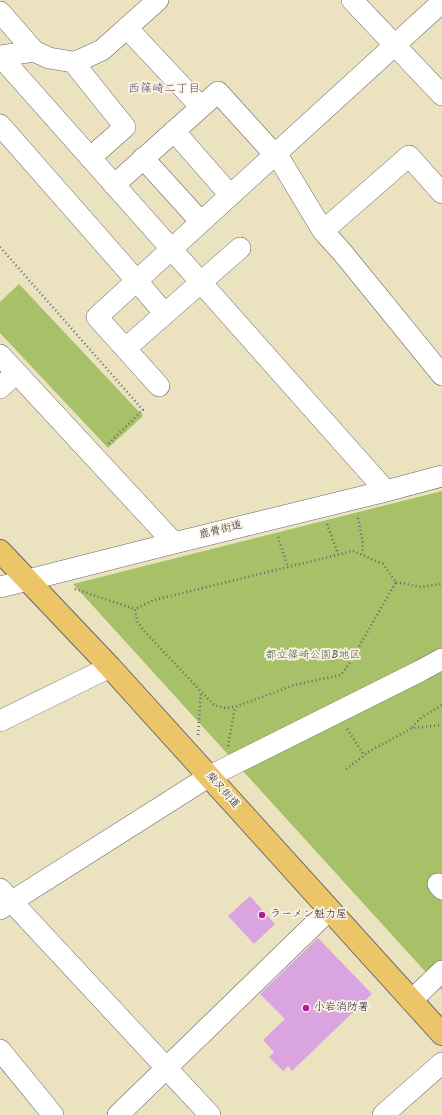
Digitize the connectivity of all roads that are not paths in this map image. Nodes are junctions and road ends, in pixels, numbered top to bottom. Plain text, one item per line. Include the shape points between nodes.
1 (158, 0) edge
2 (352, 0) edge
3 (442, 2) edge
4 (0, 12) edge
5 (127, 28) junction
6 (395, 44) junction
7 (34, 51) junction
8 (0, 56) edge
9 (73, 62) junction
10 (442, 95) edge
11 (201, 107) junction
12 (0, 125) edge
13 (174, 131) junction
14 (275, 154) junction
15 (90, 158) junction
16 (143, 158) junction
17 (114, 185) junction
18 (442, 193) edge
19 (230, 195) junction
20 (201, 222) junction
21 (323, 231) junction
22 (240, 248) dead end
23 (171, 249) junction
24 (136, 280) junction
25 (200, 282) junction
26 (165, 314) junction
27 (126, 348) junction
28 (0, 355) edge
29 (16, 373) junction
30 (442, 375) edge
31 (158, 386) dead end
32 (0, 388) edge
33 (442, 476) edge
34 (386, 491) junction
35 (174, 543) junction
36 (0, 551) edge
37 (28, 580) junction
38 (0, 587) edge
39 (442, 659) edge
40 (110, 667) junction
41 (0, 721) edge
42 (208, 777) junction
43 (4, 900) edge
44 (329, 910) junction
45 (442, 971) edge
46 (411, 1001) junction
47 (442, 1034) edge
48 (0, 1050) edge
49 (442, 1063) edge
50 (166, 1068) junction
51 (53, 1115) edge
52 (118, 1115) edge
53 (210, 1115) edge
54 (383, 1115) edge

1 - 5 street
2 - 6 street
3 - 6 street
4 - 7 street
5 - 9 street via 102,50
5 - 11 street
6 - 10 street
6 - 14 street
7 - 8 street
7 - 9 street via 49,58
8 - 15 street
9 - 15 street via 125,127
11 - 13 street
11 - 14 street via 218,92
12 - 24 street
13 - 16 street
13 - 19 street
14 - 19 street
14 - 21 street
15 - 17 street
16 - 17 street
16 - 20 street
17 - 23 street
18 - 21 street via 409,156
19 - 20 street
20 - 23 street
21 - 30 street
22 - 25 street
23 - 24 street
23 - 25 street
24 - 26 street
24 - 27 street via 97,317
25 - 26 street
25 - 34 street
26 - 27 street
27 - 31 street
28 - 29 street
29 - 32 street
29 - 35 street
33 - 34 street, 鹿骨街道
34 - 35 street, 鹿骨街道
35 - 37 street, 鹿骨街道
36 - 37 main road, 柴又街道
37 - 38 street, 鹿骨街道
37 - 40 main road, 柴又街道
39 - 42 street
40 - 41 street
40 - 42 main road, 柴又街道
42 - 43 street
42 - 44 main road, 柴又街道
43 - 50 street
44 - 46 main road, 柴又街道
44 - 50 street
45 - 46 street
46 - 47 main road, 柴又街道
48 - 51 street
49 - 54 street
50 - 52 street
50 - 53 street

